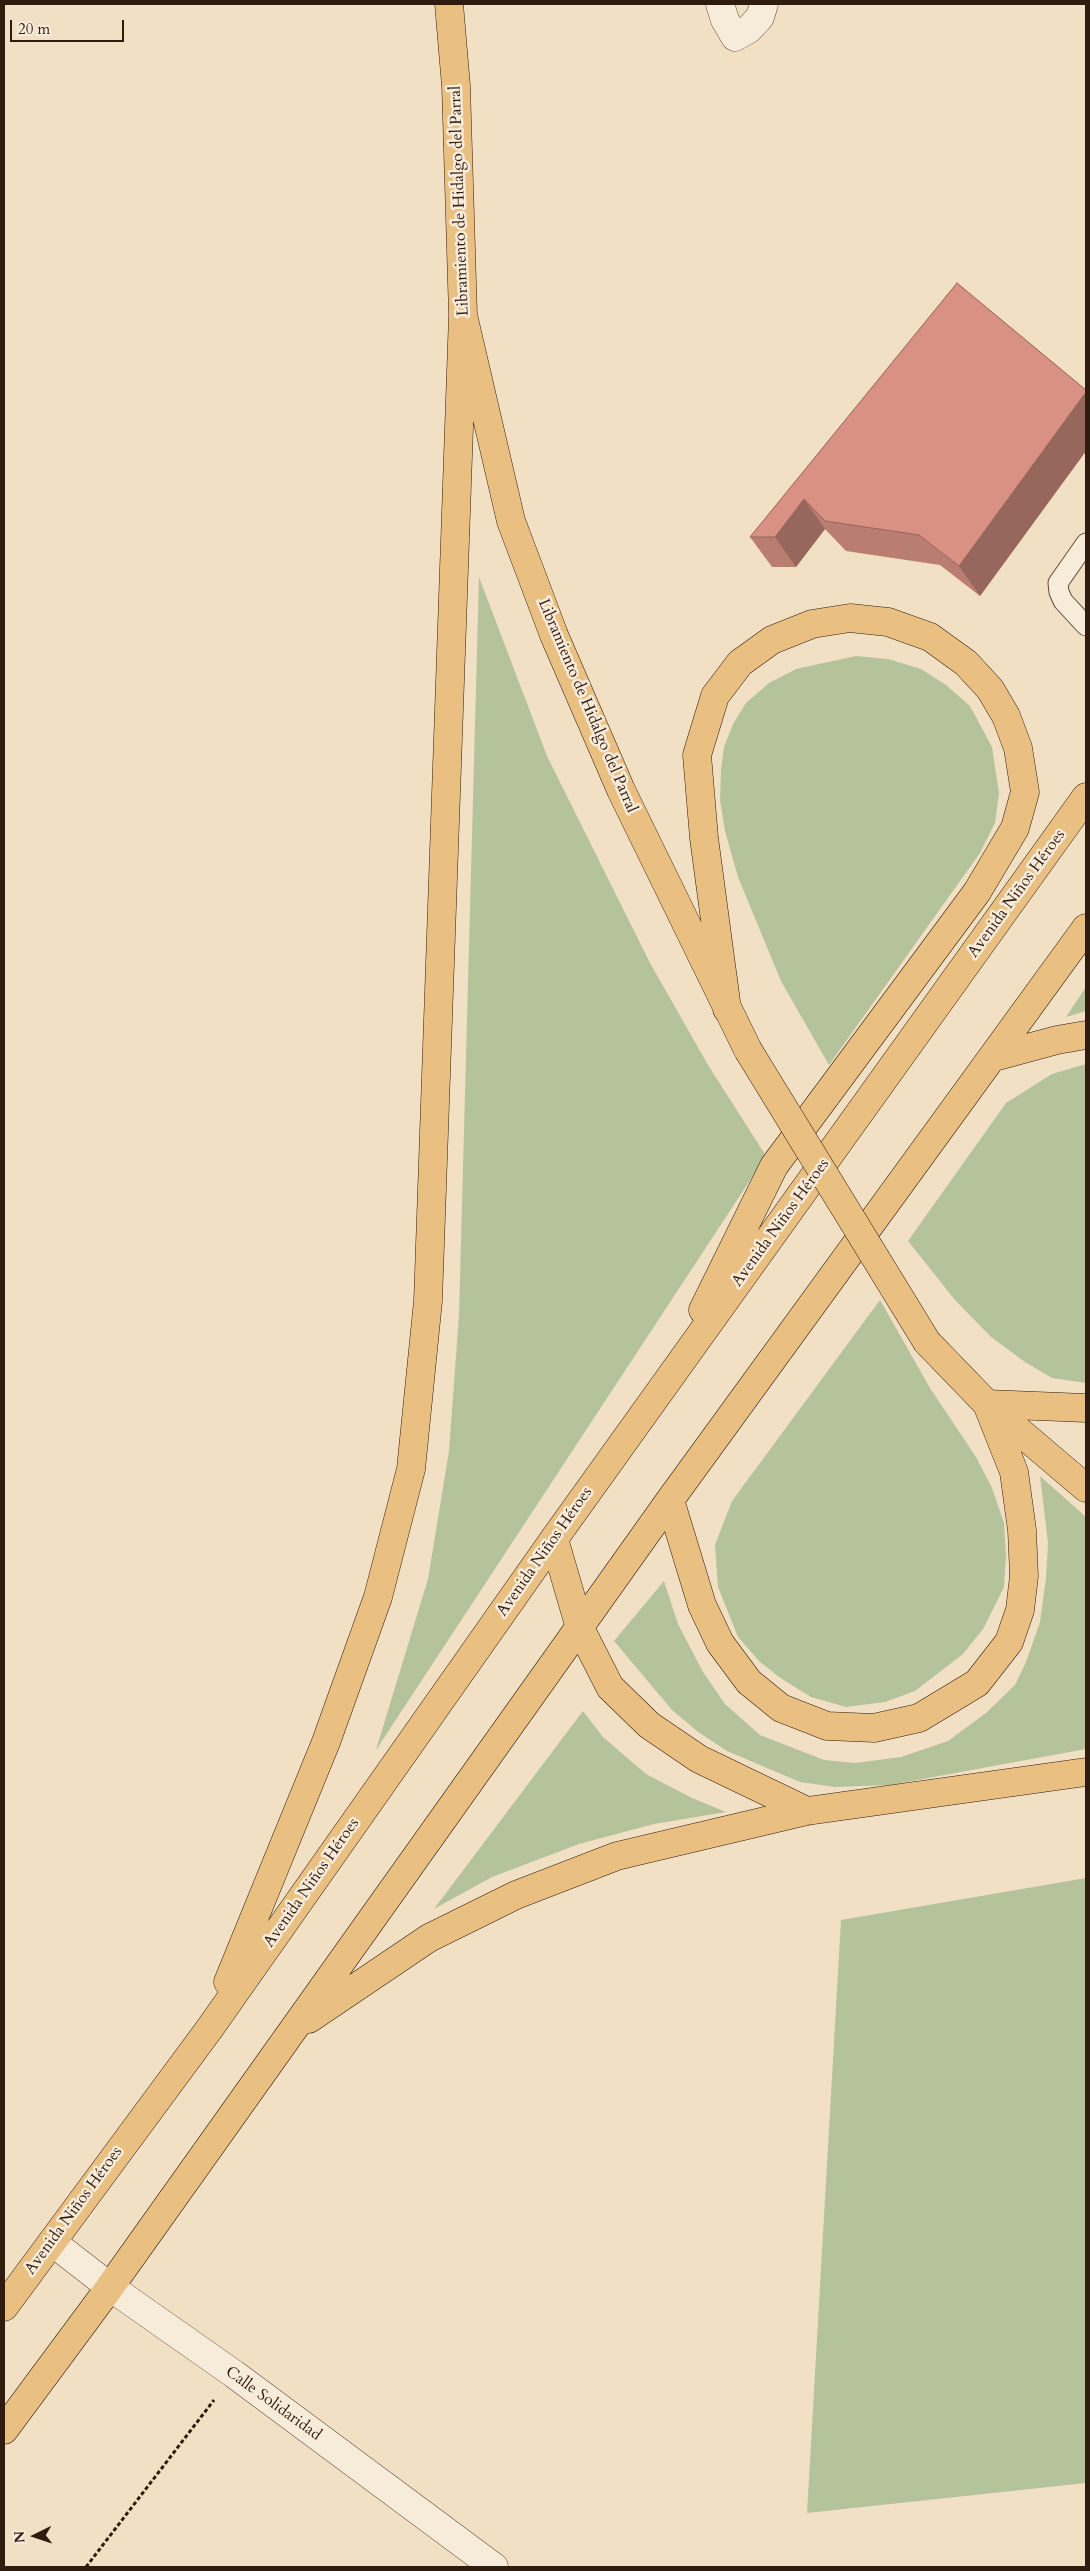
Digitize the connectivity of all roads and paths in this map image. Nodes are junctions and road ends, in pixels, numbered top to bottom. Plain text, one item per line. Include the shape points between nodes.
1 (449, 4) edge
2 (720, 4) edge
3 (764, 4) edge
4 (463, 315) junction
5 (1086, 543) edge
6 (1086, 626) edge
7 (1086, 797) edge
8 (1086, 928) edge
9 (727, 1008) junction
10 (1086, 1035) edge
11 (994, 1057) junction
12 (667, 1383) junction
13 (987, 1404) junction
14 (1086, 1408) edge
15 (1086, 1488) edge
16 (670, 1500) junction
17 (554, 1539) junction
18 (580, 1628) junction
19 (1086, 1772) edge
20 (807, 1811) junction
21 (210, 2028) junction
22 (293, 2030) junction
23 (52, 2242) junction
24 (110, 2287) junction
25 (4, 2307) edge
26 (234, 2374) junction
27 (4, 2430) edge
28 (86, 2567) edge
29 (494, 2567) edge

1 - 4 main road, Libramiento de Hidalgo del Parral via 456,86
2 - 3 street via 735,37 760,17
4 - 9 main road, Libramiento de Hidalgo del Parral via 511,522 554,635 621,790
4 - 21 main road via 428,1301 410,1469 378,1597 336,1715
5 - 6 lane via 1058,582 1063,602
7 - 12 main road, Avenida Niños Héroes
8 - 11 main road
9 - 12 main road via 704,838 697,755 715,696 740,663 772,640 812,624 850,618 888,622 930,638 966,663 990,689 1006,716 1018,748 1025,792 1015,828 977,892 774,1166
9 - 13 main road, Libramiento de Hidalgo del Parral, bridge via 748,1050 927,1342
10 - 11 main road
11 - 16 main road
12 - 17 main road, Avenida Niños Héroes
13 - 14 main road
13 - 15 main road, Libramiento de Hidalgo del Parral
13 - 16 main road via 1014,1472 1024,1567 1020,1610 1009,1642 978,1683 919,1718 874,1728 827,1726 780,1708 749,1682 720,1643 702,1605
16 - 18 main road
17 - 18 main road
17 - 21 main road, Avenida Niños Héroes
18 - 20 main road via 610,1687 649,1725 699,1759
18 - 22 main road
19 - 20 main road
20 - 22 main road via 617,1856 516,1895 429,1938
21 - 23 main road, Avenida Niños Héroes
22 - 24 main road
23 - 24 street, Calle Solidaridad
23 - 25 main road, Avenida Niños Héroes
24 - 26 street, Calle Solidaridad
24 - 27 main road
26 - 28 path
26 - 29 street, Calle Solidaridad

